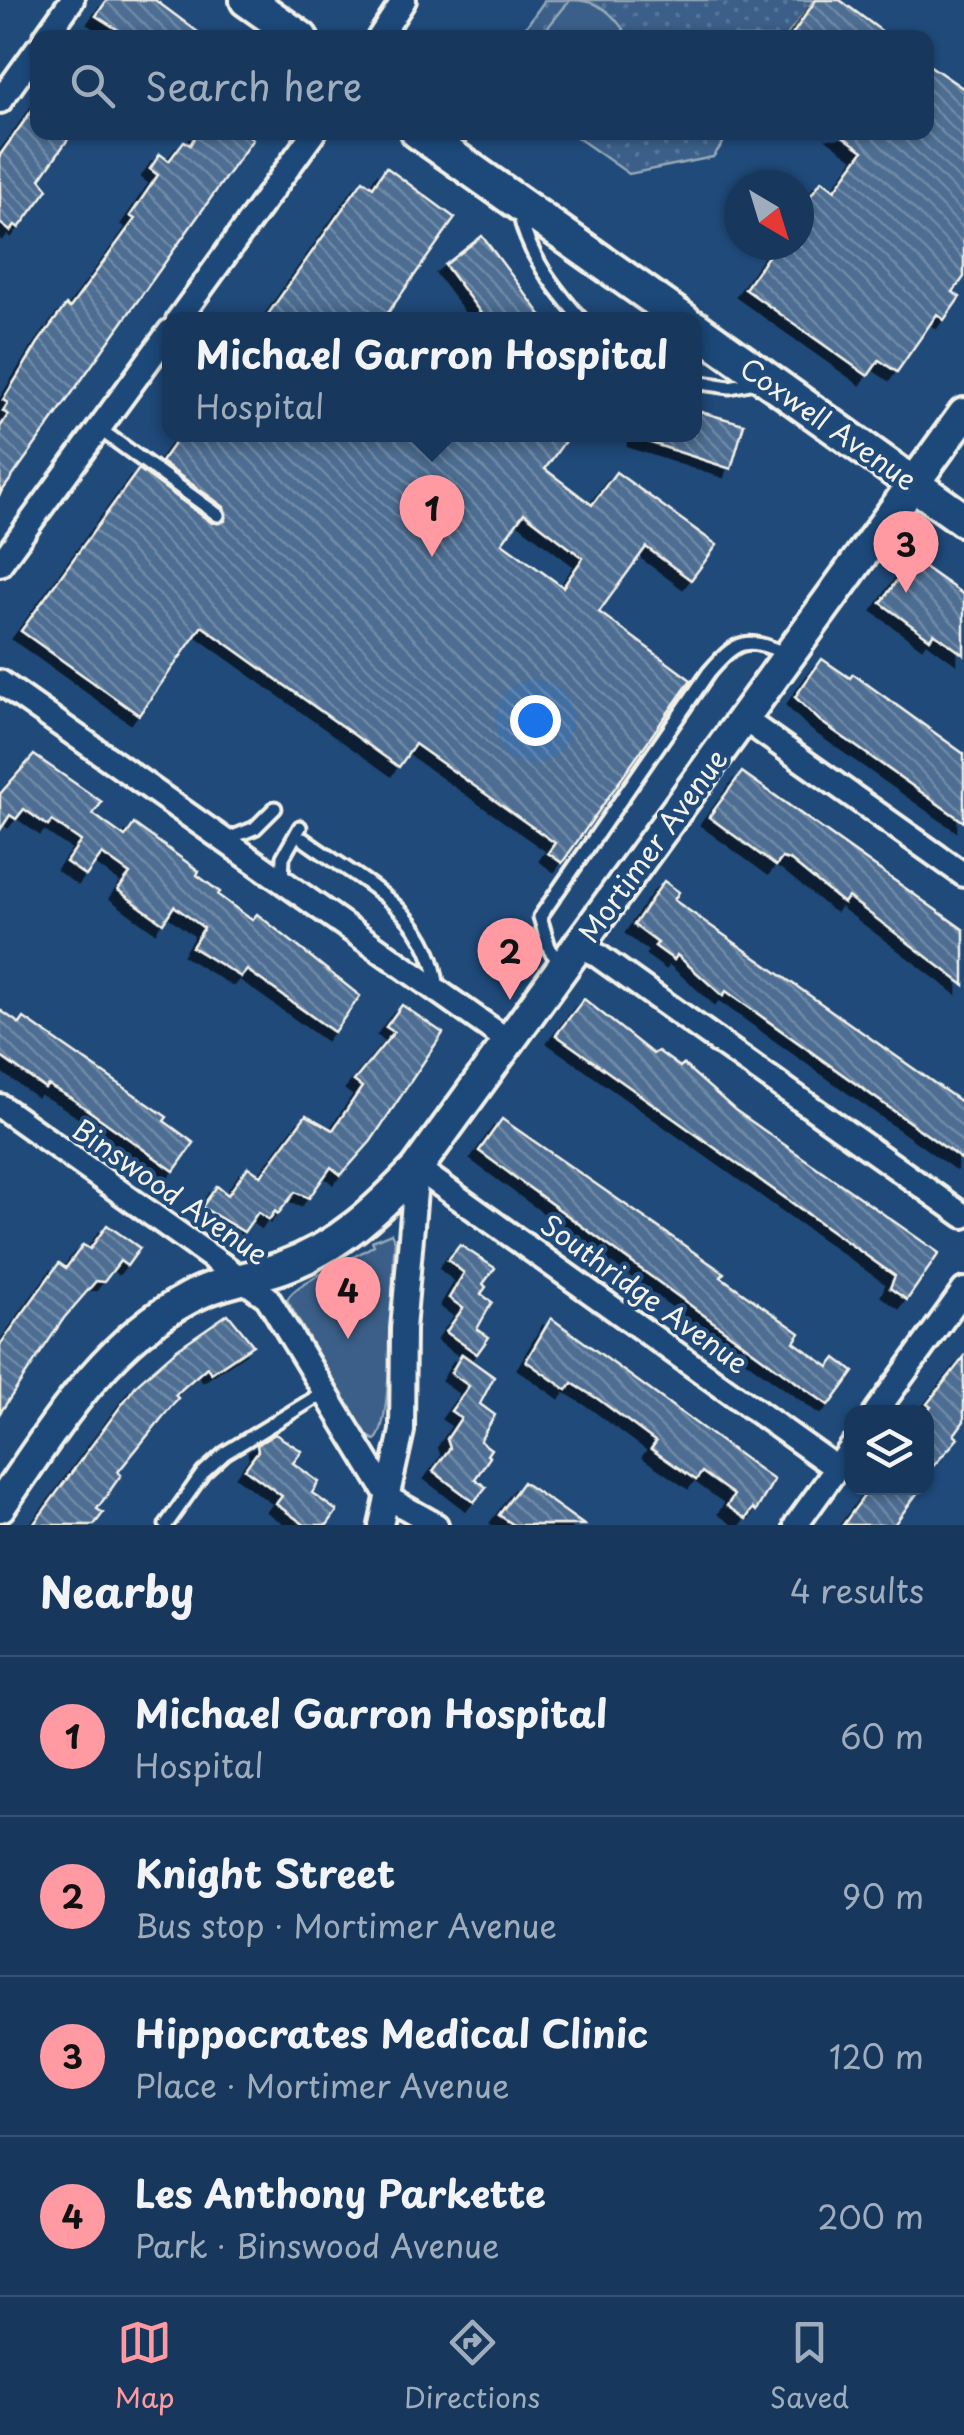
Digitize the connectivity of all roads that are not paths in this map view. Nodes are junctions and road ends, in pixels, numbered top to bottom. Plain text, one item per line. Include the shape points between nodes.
1 (72, 0) edge
2 (248, 0) edge
3 (404, 0) edge
4 (51, 30) edge
5 (290, 30) edge
6 (383, 30) edge
7 (30, 59) edge
8 (0, 101) edge
9 (308, 140) edge
10 (429, 140) edge
11 (518, 203) junction
12 (184, 312) edge
13 (575, 312) edge
14 (673, 312) edge
15 (702, 333) edge
16 (162, 342) edge
17 (767, 379) junction
18 (702, 383) edge
19 (964, 414) edge
20 (98, 428) junction
21 (913, 482) junction
22 (218, 514) dead end
23 (964, 520) edge
24 (0, 564) edge
25 (790, 655) junction
26 (0, 682) edge
27 (744, 719) junction
28 (275, 808) dead end
29 (224, 840) junction
30 (964, 875) edge
31 (282, 881) junction
32 (572, 955) junction
33 (438, 991) junction
34 (507, 1040) junction
35 (0, 1106) edge
36 (417, 1168) junction
37 (964, 1216) edge
38 (244, 1278) junction
39 (964, 1290) edge
40 (323, 1392) junction
41 (881, 1405) edge
42 (844, 1458) edge
43 (836, 1468) junction
44 (390, 1499) junction
45 (0, 1506) edge
46 (166, 1525) edge
47 (381, 1525) edge
48 (436, 1525) edge
49 (796, 1525) edge

1 - 4 street
2 - 5 main road
3 - 6 street
7 - 8 street
9 - 12 street
10 - 11 main road
11 - 13 lane via 525,241
11 - 14 main road
15 - 17 main road, Coxwell Avenue
16 - 20 street
17 - 18 lane via 730,387
17 - 21 main road, Coxwell Avenue
19 - 21 street, Mortimer Avenue
20 - 22 lane
20 - 24 street
21 - 23 main road, Coxwell Avenue
21 - 25 street, Mortimer Avenue
25 - 27 street, Mortimer Avenue
25 - 32 lane via 746,642 709,672 540,917 550,950
26 - 29 street
27 - 30 street
27 - 32 street, Mortimer Avenue
28 - 29 lane via 255,828
29 - 31 street
31 - 33 street
31 - 33 lane via 283,857 301,833 411,918 435,956
32 - 34 street, Mortimer Avenue
32 - 37 street
33 - 34 street
34 - 36 street, Mortimer Avenue
35 - 38 street, Binswood Avenue
36 - 38 street, Mortimer Avenue via 349,1234 303,1259
36 - 43 street, Southridge Avenue
36 - 44 street via 402,1431
38 - 40 street, Binswood Avenue via 268,1297
38 - 45 street, Mortimer Avenue via 188,1298 122,1346
39 - 41 street
40 - 44 street, Binswood Avenue
40 - 46 lane via 225,1453
42 - 43 street
43 - 49 street
44 - 47 street
44 - 48 street, Binswood Avenue

